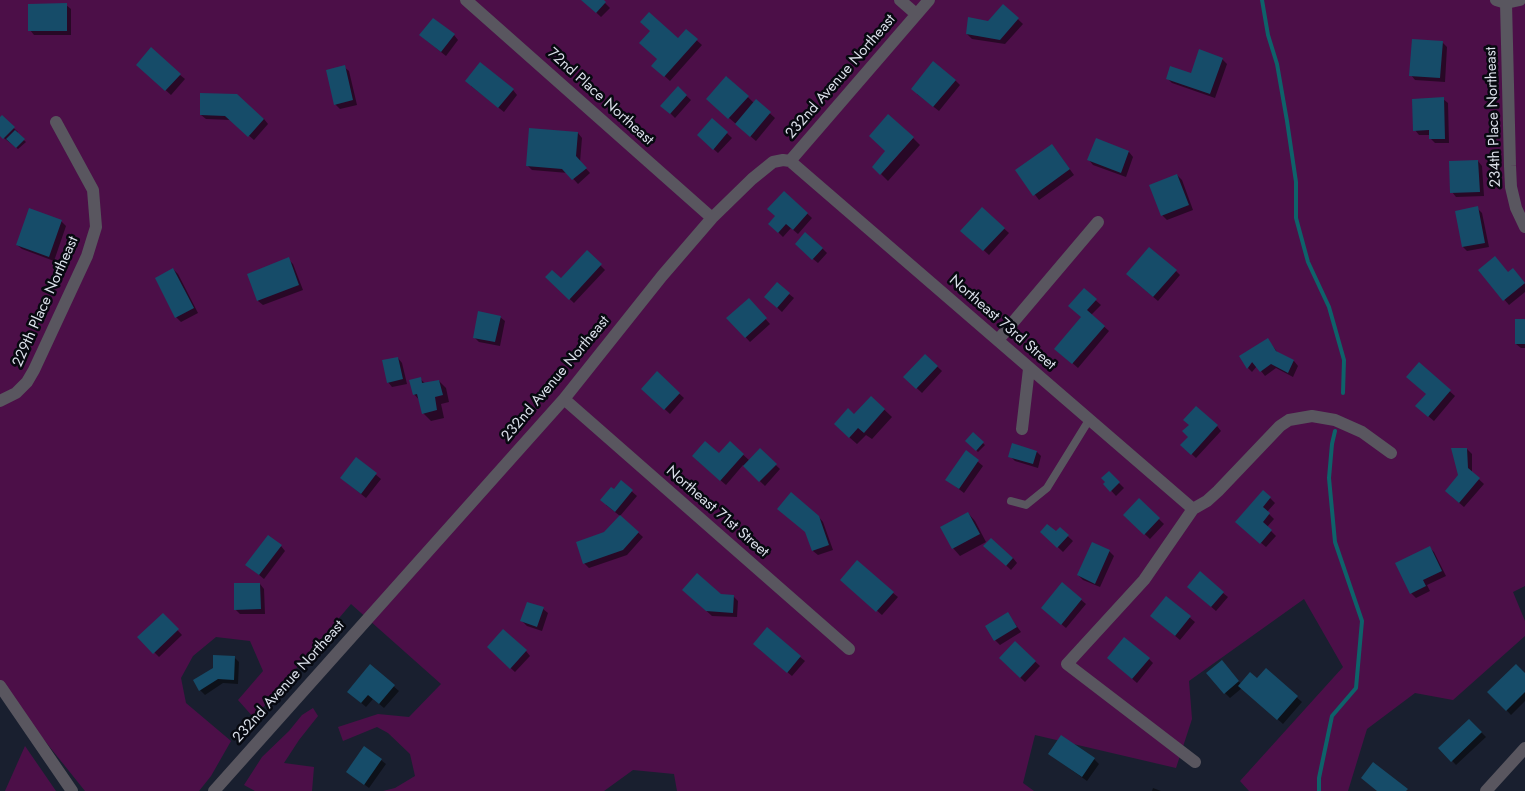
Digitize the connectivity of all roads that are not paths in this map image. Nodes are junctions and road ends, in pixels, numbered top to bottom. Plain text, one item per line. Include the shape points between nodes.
1 (466, 0) edge
2 (900, 0) edge
3 (929, 0) edge
4 (1520, 0) edge
5 (1501, 2) edge
6 (916, 14) junction
7 (56, 122) dead end
8 (790, 161) junction
9 (712, 218) junction
10 (1098, 222) dead end
11 (1525, 227) edge
12 (998, 340) junction
13 (1029, 369) junction
14 (564, 399) junction
15 (0, 400) edge
16 (1089, 420) junction
17 (1022, 429) dead end
18 (1391, 453) dead end
19 (1011, 501) dead end
20 (1193, 510) junction
21 (849, 649) dead end
22 (0, 686) edge
23 (1525, 748) edge
24 (1195, 762) dead end
25 (72, 791) edge
26 (214, 791) edge
27 (1486, 791) edge

1 - 9 street, 72nd Place Northeast
2 - 6 street
3 - 6 street, 232nd Avenue Northeast
4 - 5 street
5 - 11 street, 234th Place Northeast via 1512,187 1516,208
6 - 8 street, 232nd Avenue Northeast
7 - 15 street, 229th Place Northeast via 93,190 96,227 87,256 34,370 16,393
8 - 9 street, 232nd Avenue Northeast via 773,162
8 - 12 street, Northeast 73rd Street
9 - 14 street, 232nd Avenue Northeast
10 - 12 street
12 - 13 street, Northeast 73rd Street
13 - 16 street, Northeast 73rd Street
13 - 17 street
14 - 21 street, Northeast 71st Street
14 - 26 street, 232nd Avenue Northeast
16 - 19 lane via 1046,488 1026,504
16 - 20 street, Northeast 73rd Street
18 - 20 street via 1353,427 1312,416 1299,417 1280,426 1218,491
20 - 24 street via 1144,580 1071,660
22 - 25 street
23 - 27 street

